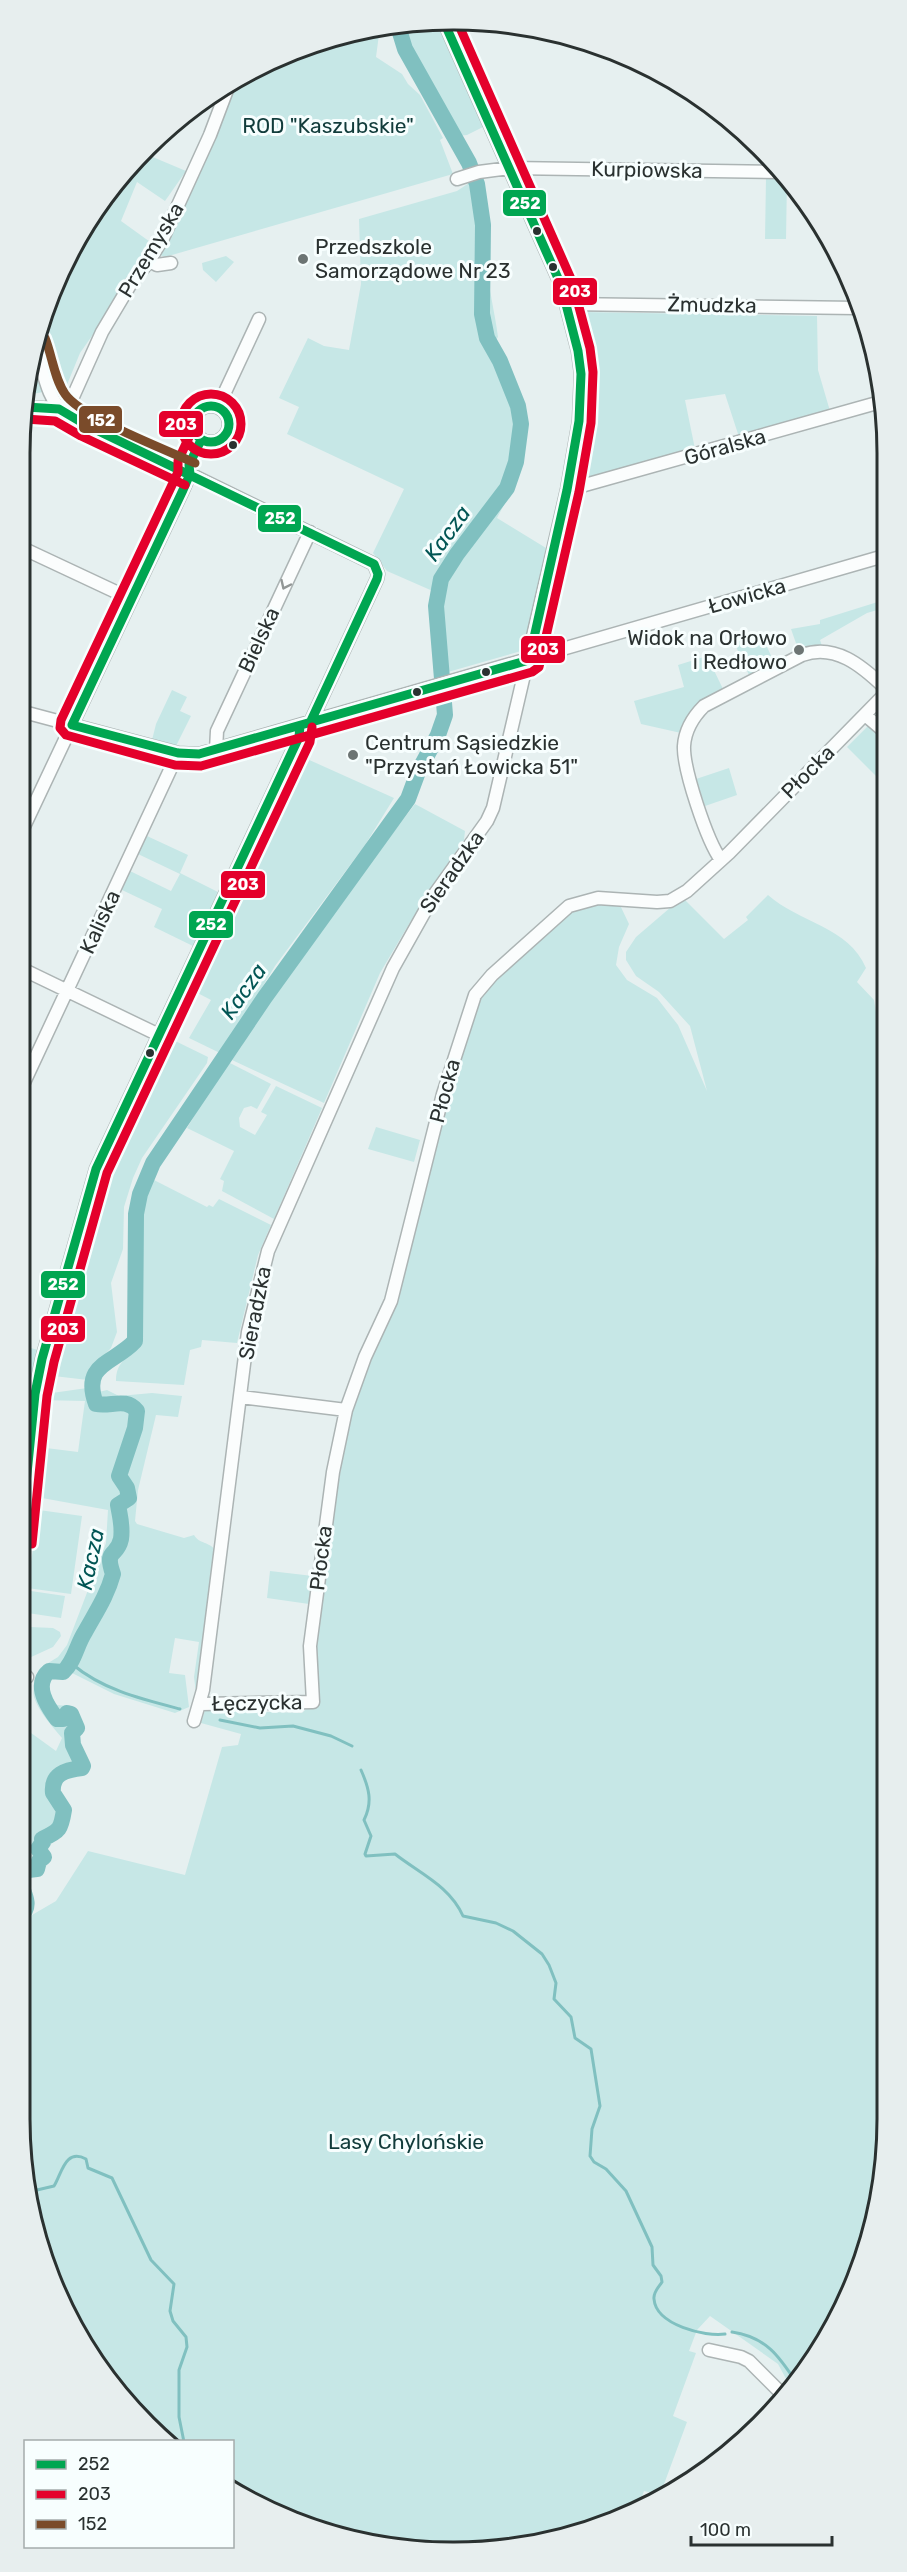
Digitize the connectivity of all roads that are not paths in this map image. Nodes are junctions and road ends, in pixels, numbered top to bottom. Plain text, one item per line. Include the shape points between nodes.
1 (448, 30) edge
2 (224, 97) edge
3 (510, 168) junction
4 (770, 172) edge
5 (468, 176) dead end
6 (149, 261) junction
7 (171, 263) dead end
8 (567, 304) junction
9 (852, 308) edge
10 (258, 319) dead end
11 (40, 362) edge
12 (874, 404) edge
13 (33, 407) edge
14 (218, 407) junction
15 (60, 409) junction
16 (201, 440) junction
17 (190, 474) junction
18 (567, 490) junction
19 (310, 532) junction
20 (30, 552) edge
21 (877, 558) edge
22 (130, 599) junction
23 (529, 660) junction
24 (877, 681) edge
25 (877, 702) edge
26 (30, 714) edge
27 (865, 715) junction
28 (72, 724) junction
29 (305, 725) junction
30 (877, 725) edge
31 (216, 750) junction
32 (178, 753) junction
33 (30, 814) edge
34 (721, 860) junction
35 (30, 973) edge
36 (67, 992) junction
37 (159, 1035) junction
38 (30, 1070) edge
39 (30, 1394) edge
40 (35, 1394) junction
41 (241, 1397) junction
42 (345, 1410) junction
43 (30, 1444) edge
44 (313, 1702) joint
45 (201, 1704) junction
46 (194, 1721) dead end
47 (709, 2350) dead end
48 (778, 2390) edge

1 - 3 street, Sieradzka
2 - 6 street, Przemyska via 179,205
3 - 4 street, Kurpiowska
3 - 5 street, Kurpiowska
3 - 8 street, Sieradzka
6 - 7 street via 157,265
6 - 15 street, Przemyska via 102,332 72,399
8 - 9 street, Żmudzka
8 - 18 street, Sieradzka via 582,374 579,421
10 - 14 street
11 - 15 street
12 - 18 street, Góralska
13 - 15 street
14 - 16 street via 207,406 196,413 193,427
14 - 16 street via 228,417 227,433 216,442
15 - 17 street
16 - 17 street via 189,465
17 - 19 street
17 - 22 street
18 - 23 street, Sieradzka
19 - 29 street via 370,561 377,570 377,579
19 -> 31 street, Bielska via 217,732
20 - 22 street
21 - 23 street, Łowicka
22 - 28 street
23 - 29 street, Łowicka
23 - 41 street, Sieradzka via 493,808 434,895 393,968 272,1242 252,1309
24 - 34 street via 854,662 818,651 802,655 704,706 695,715 686,735 685,760 710,842
25 - 27 street, Płocka
26 - 28 street, Łowicka
27 - 30 street
27 - 34 street, Płocka
28 - 32 street, Łowicka
28 - 33 street
29 - 31 street, Łowicka
29 - 37 street
31 - 32 street, Łowicka
32 - 36 street, Kaliska
34 - 42 street, Płocka via 670,901 597,898 569,906 492,975 476,995 443,1094 391,1301
35 - 36 street
36 - 37 street
36 - 38 street, Kaliska
37 - 40 street via 96,1169
39 - 40 street
40 - 43 street
41 - 42 street
41 - 45 street, Sieradzka
42 - 44 street, Płocka via 310,1646
44 - 45 street, Łęczycka
45 - 46 street, Sieradzka
47 - 48 street via 749,2361

